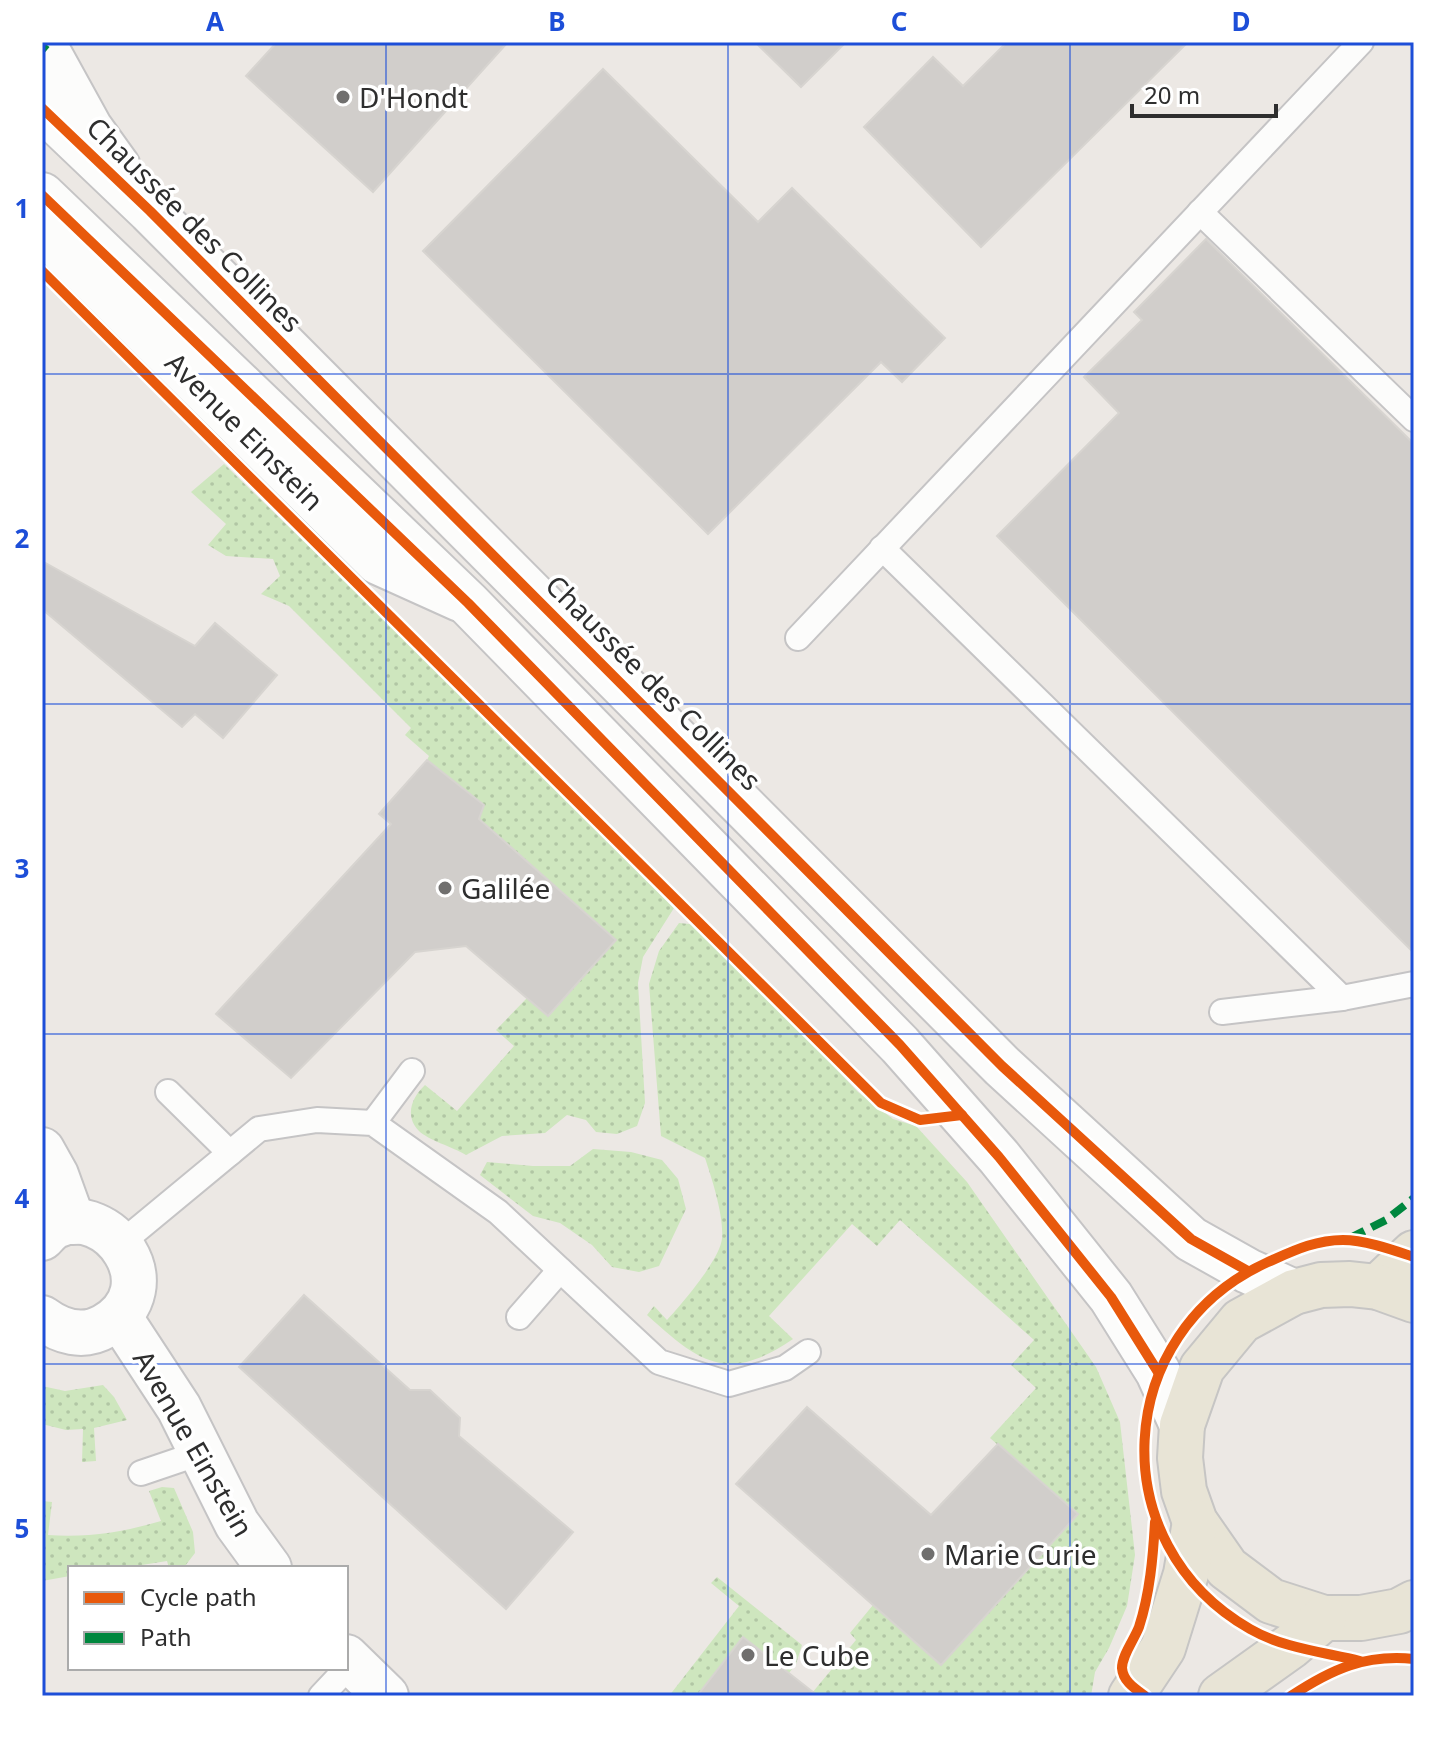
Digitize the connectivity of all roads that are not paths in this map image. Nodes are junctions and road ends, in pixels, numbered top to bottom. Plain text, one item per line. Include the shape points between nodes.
1 (46, 42) edge
2 (1361, 42) edge
3 (42, 108) edge
4 (42, 195) edge
5 (150, 211) junction
6 (1200, 212) junction
7 (42, 230) edge
8 (1414, 419) edge
9 (882, 548) junction
10 (468, 603) junction
11 (798, 638) dead end
12 (1414, 984) edge
13 (1342, 998) junction
14 (1222, 1012) dead end
15 (412, 1071) dead end
16 (168, 1092) dead end
17 (373, 1123) junction
18 (42, 1150) edge
19 (230, 1153) junction
20 (58, 1230) edge
21 (120, 1244) junction
22 (1414, 1253) edge
23 (560, 1270) junction
24 (1294, 1292) junction
25 (1396, 1293) edge
26 (519, 1317) dead end
27 (42, 1318) edge
28 (120, 1318) junction
29 (808, 1352) dead end
30 (1182, 1425) junction
31 (200, 1453) junction
32 (141, 1473) dead end
33 (1195, 1522) junction
34 (268, 1566) edge
35 (1409, 1609) edge
36 (1324, 1618) junction
37 (349, 1660) edge
38 (341, 1670) edge
39 (321, 1696) edge
40 (386, 1696) edge
41 (1131, 1696) edge
42 (1221, 1696) edge

1 - 5 main road via 90,128
2 - 6 lane
3 - 5 main road, Chaussée des Collines
4 - 10 main road
5 - 24 main road, Chaussée des Collines via 1002,1066 1191,1239
6 - 8 lane
6 - 9 lane
7 - 10 main road, Avenue Einstein via 378,562
9 - 11 lane
9 - 13 lane
10 - 30 main road via 900,1045 999,1157 1111,1297 1158,1372
12 - 13 lane
13 - 14 lane
15 - 17 lane
16 - 19 lane
17 - 19 lane via 317,1120 259,1129
17 - 23 lane via 498,1212
18 - 20 main road via 56,1175
19 - 21 lane
20 - 21 main road via 102,1229
21 - 28 main road, Avenue Einstein via 135,1280 133,1296
22 - 25 main road
23 - 26 lane
23 - 29 lane via 659,1362 729,1384 785,1368
24 - 25 main road via 1350,1284
24 - 30 main road via 1241,1321 1202,1368
27 - 28 main road, Avenue Einstein via 83,1335
28 - 31 main road, Avenue Einstein via 179,1408
30 - 33 main road via 1184,1491
31 - 32 lane
31 - 34 main road, Avenue Einstein via 237,1524
33 - 36 main road via 1227,1568 1271,1601
33 - 41 main road via 1186,1574 1163,1648
35 - 36 main road
36 - 42 main road
37 - 40 main road
38 - 39 lane

